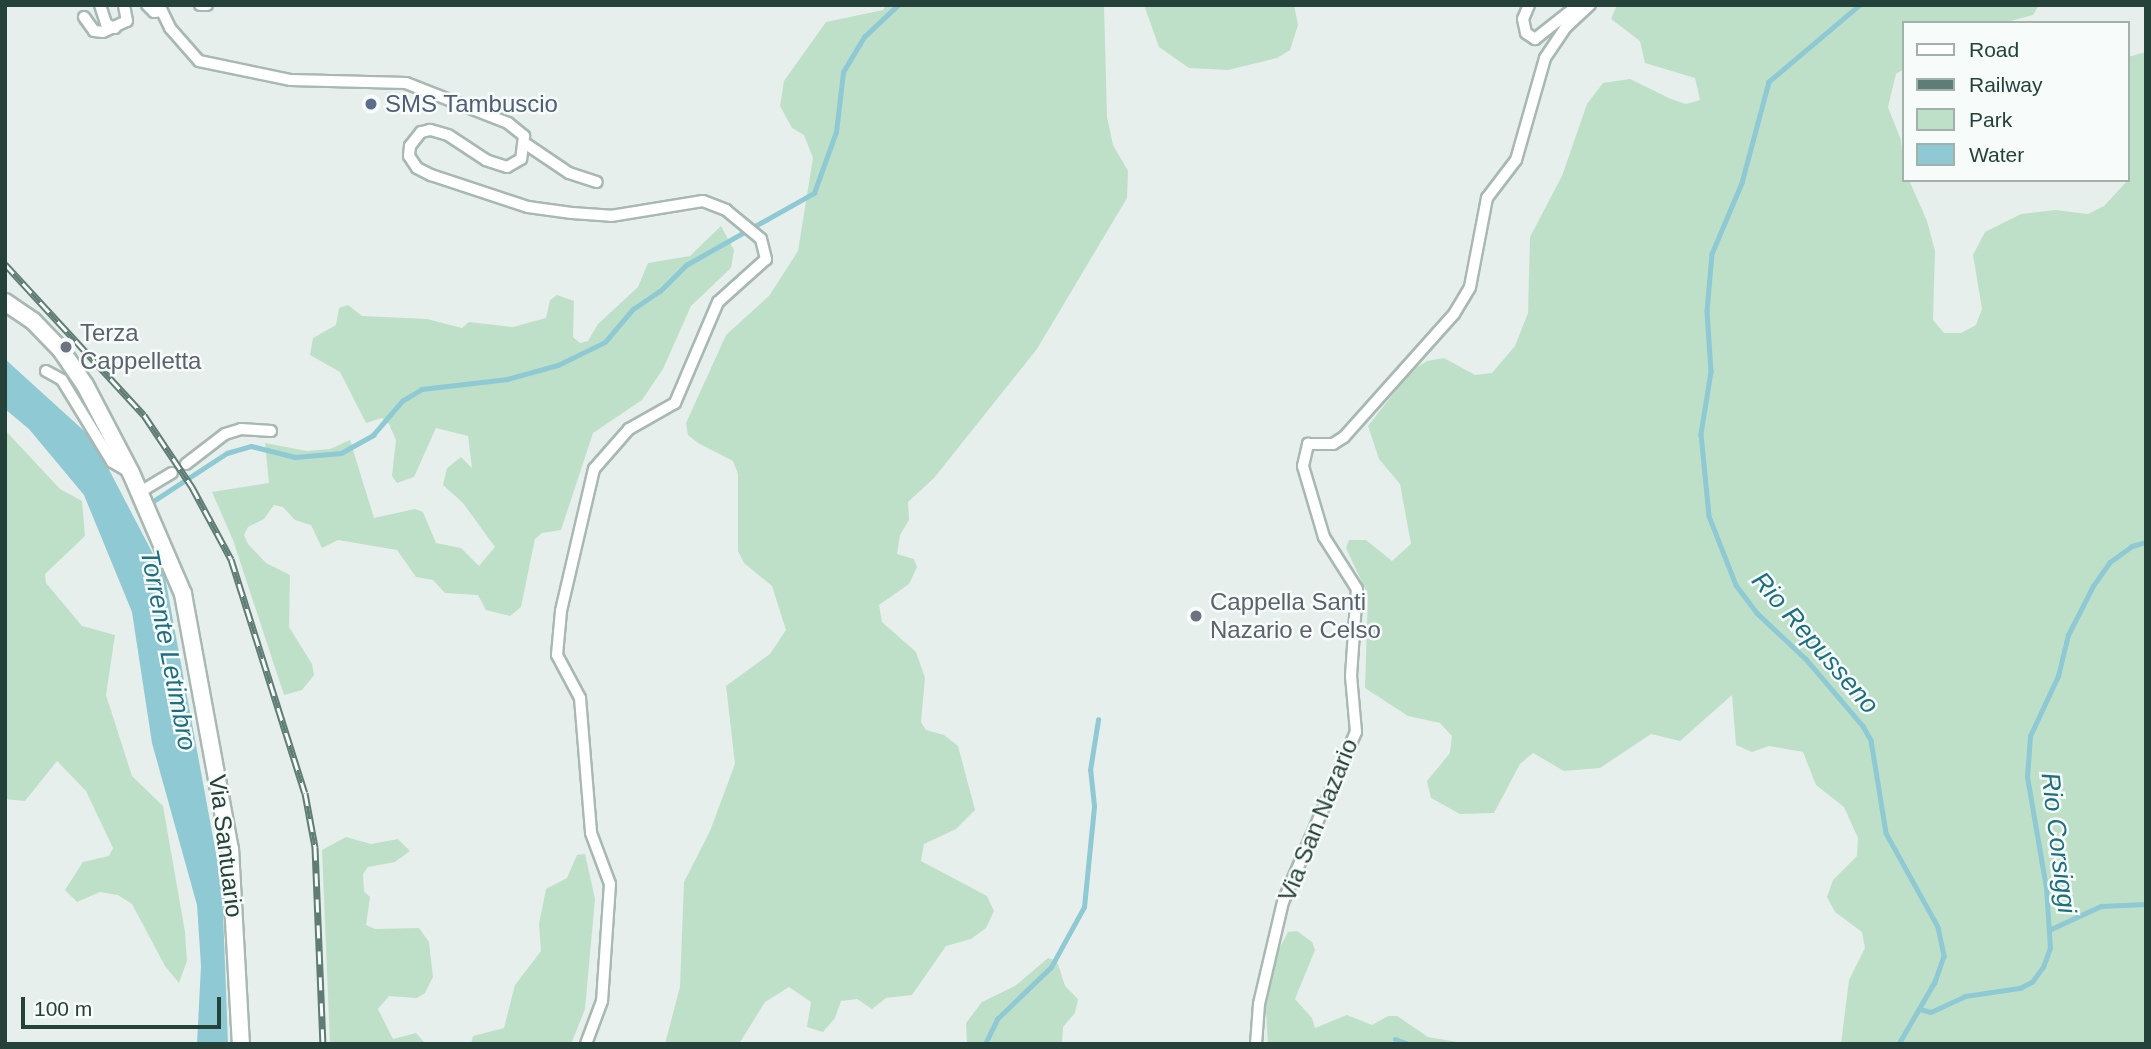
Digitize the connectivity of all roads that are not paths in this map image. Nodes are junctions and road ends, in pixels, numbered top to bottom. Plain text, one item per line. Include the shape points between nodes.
1 (100, 5) edge
2 (124, 5) edge
3 (148, 5) edge
4 (200, 5) edge
5 (207, 5) edge
6 (1529, 5) edge
7 (1578, 5) edge
8 (1590, 5) edge
9 (160, 8) edge
10 (84, 18) dead end
11 (115, 28) junction
12 (526, 144) junction
13 (597, 182) dead end
14 (5, 302) edge
15 (46, 371) dead end
16 (271, 431) dead end
17 (186, 464) dead end
18 (131, 473) junction
19 (172, 473) dead end
20 (140, 492) junction
21 (241, 1044) edge
22 (586, 1044) edge
23 (1256, 1044) edge

1 - 11 street via 106,24
2 - 11 street via 127,21
3 - 9 street via 154,12
4 - 5 street
6 - 7 street via 1523,19 1526,33 1535,38
8 - 23 street, Via San Nazario via 1565,28 1545,58 1516,160 1487,198 1470,287 1454,314 1344,438 1333,444 1308,444 1303,466 1324,537 1357,589 1350,676 1356,732 1283,902 1259,1004
9 - 12 street via 199,61 291,80 422,86 508,123 524,136
10 - 11 street via 94,31
12 - 13 street via 569,173
12 - 22 street via 521,159 507,167 430,130 415,139 410,156 417,168 431,175 528,207 611,216 703,201 726,210 761,239 766,259 718,302 675,403 629,429 594,469 561,611 558,655 580,698 586,722 589,820 610,884 602,1001
14 - 18 main road, Via Santuario via 33,321 75,368
15 - 18 street via 62,380 112,462
16 - 17 street via 241,429 225,434
18 - 20 main road, Via Santuario
19 - 20 street
20 - 21 main road, Via Santuario via 183,594 214,752 235,896

